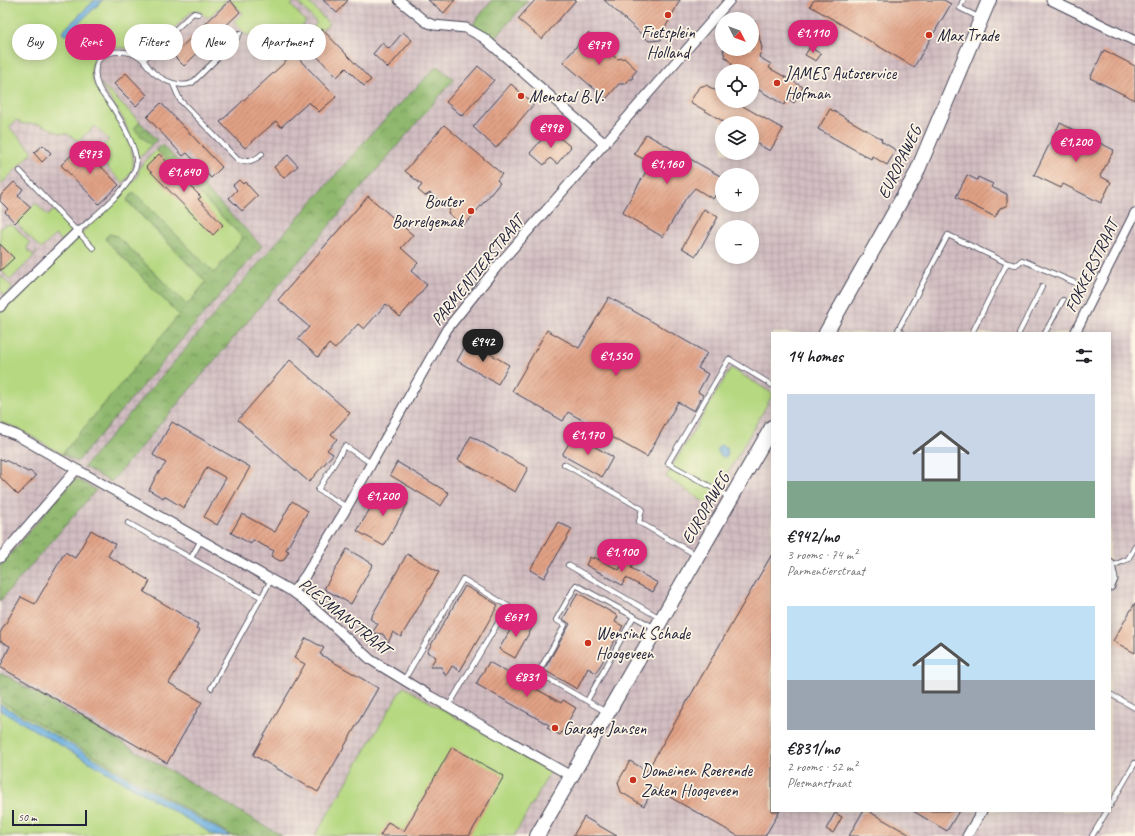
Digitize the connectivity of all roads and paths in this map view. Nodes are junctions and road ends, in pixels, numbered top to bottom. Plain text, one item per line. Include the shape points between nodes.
1 (730, 0) edge
2 (963, 0) edge
3 (989, 0) edge
4 (1051, 0) edge
5 (403, 1) edge
6 (198, 14) dead end
7 (982, 18) junction
8 (181, 24) edge
9 (240, 33) dead end
10 (1135, 41) edge
11 (124, 53) edge
12 (143, 60) edge
13 (173, 84) junction
14 (605, 144) junction
15 (262, 154) dead end
16 (20, 171) dead end
17 (1135, 213) edge
18 (78, 231) junction
19 (93, 248) dead end
20 (1007, 263) junction
21 (1078, 284) dead end
22 (1042, 287) dead end
23 (1062, 300) dead end
24 (0, 307) edge
25 (827, 332) edge
26 (901, 332) edge
27 (972, 332) edge
28 (1020, 332) edge
29 (1046, 332) edge
30 (1076, 332) edge
31 (771, 384) edge
32 (0, 429) edge
33 (771, 429) edge
34 (371, 464) junction
35 (564, 464) dead end
36 (76, 470) junction
37 (731, 498) junction
38 (347, 507) junction
39 (128, 523) dead end
40 (201, 540) junction
41 (1135, 547) edge
42 (698, 556) junction
43 (0, 558) edge
44 (191, 558) junction
45 (568, 565) dead end
46 (1111, 565) edge
47 (271, 580) junction
48 (1111, 584) edge
49 (293, 592) junction
50 (261, 597) junction
51 (634, 616) junction
52 (659, 623) junction
53 (404, 680) junction
54 (211, 688) dead end
55 (1111, 695) edge
56 (587, 701) junction
57 (448, 707) junction
58 (1135, 708) edge
59 (607, 713) junction
60 (1135, 763) edge
61 (571, 776) junction
62 (1111, 804) edge
63 (981, 812) edge
64 (1106, 812) edge
65 (537, 836) edge
66 (967, 836) edge
67 (1092, 836) edge

1 - 14 street, PARMENTIERSTRAAT
2 - 7 lane via 960,8
3 - 7 main road, EUROPAWEG
4 - 10 street
5 - 14 street via 426,22 466,28 484,38
6 - 8 lane via 193,13
7 - 25 main road, EUROPAWEG via 916,174
9 - 13 lane via 192,83 185,86
11 - 18 lane via 112,52 104,56 98,61 95,72 99,88 124,128 136,165 133,175 123,188
12 - 13 lane via 154,73
13 - 15 lane via 180,100 238,160 255,160
14 - 34 street, PARMENTIERSTRAAT via 500,263 447,329
16 - 18 lane
17 - 30 street, FOKKERSTRAAT
18 - 19 lane
18 - 24 street
20 - 21 lane via 1016,265 1022,260
20 - 26 lane via 948,235 898,330
20 - 27 lane
22 - 28 lane
23 - 29 lane
31 - 37 lane via 729,359 668,463
32 - 36 street, PLESMANSTRAAT via 16,435
33 - 37 main road, EUROPAWEG
34 - 38 street, PARMENTIERSTRAAT
34 - 38 lane via 345,446 318,490
35 - 42 lane via 642,509 639,522
36 - 40 street, PLESMANSTRAAT
36 - 43 street
37 - 42 main road, EUROPAWEG
38 - 49 street, PARMENTIERSTRAAT
39 - 44 lane
40 - 44 lane
40 - 47 street, PLESMANSTRAAT
41 - 46 lane via 1128,559
42 - 52 main road, EUROPAWEG
44 - 50 lane
45 - 52 lane
46 - 48 street
47 - 49 street, PLESMANSTRAAT
47 - 50 lane
49 - 53 street, PLESMANSTRAAT via 371,660
50 - 54 lane
51 - 52 lane
51 - 56 lane
51 - 56 lane via 576,585 556,620 565,625 538,673
52 - 59 main road, EUROPAWEG
53 - 57 street, PLESMANSTRAAT
53 - 57 lane via 463,579 508,606
55 - 58 lane
56 - 59 lane
57 - 61 street, PLESMANSTRAAT
59 - 61 main road, EUROPAWEG
60 - 62 lane
61 - 65 main road, EUROPAWEG
63 - 66 street
64 - 67 lane

